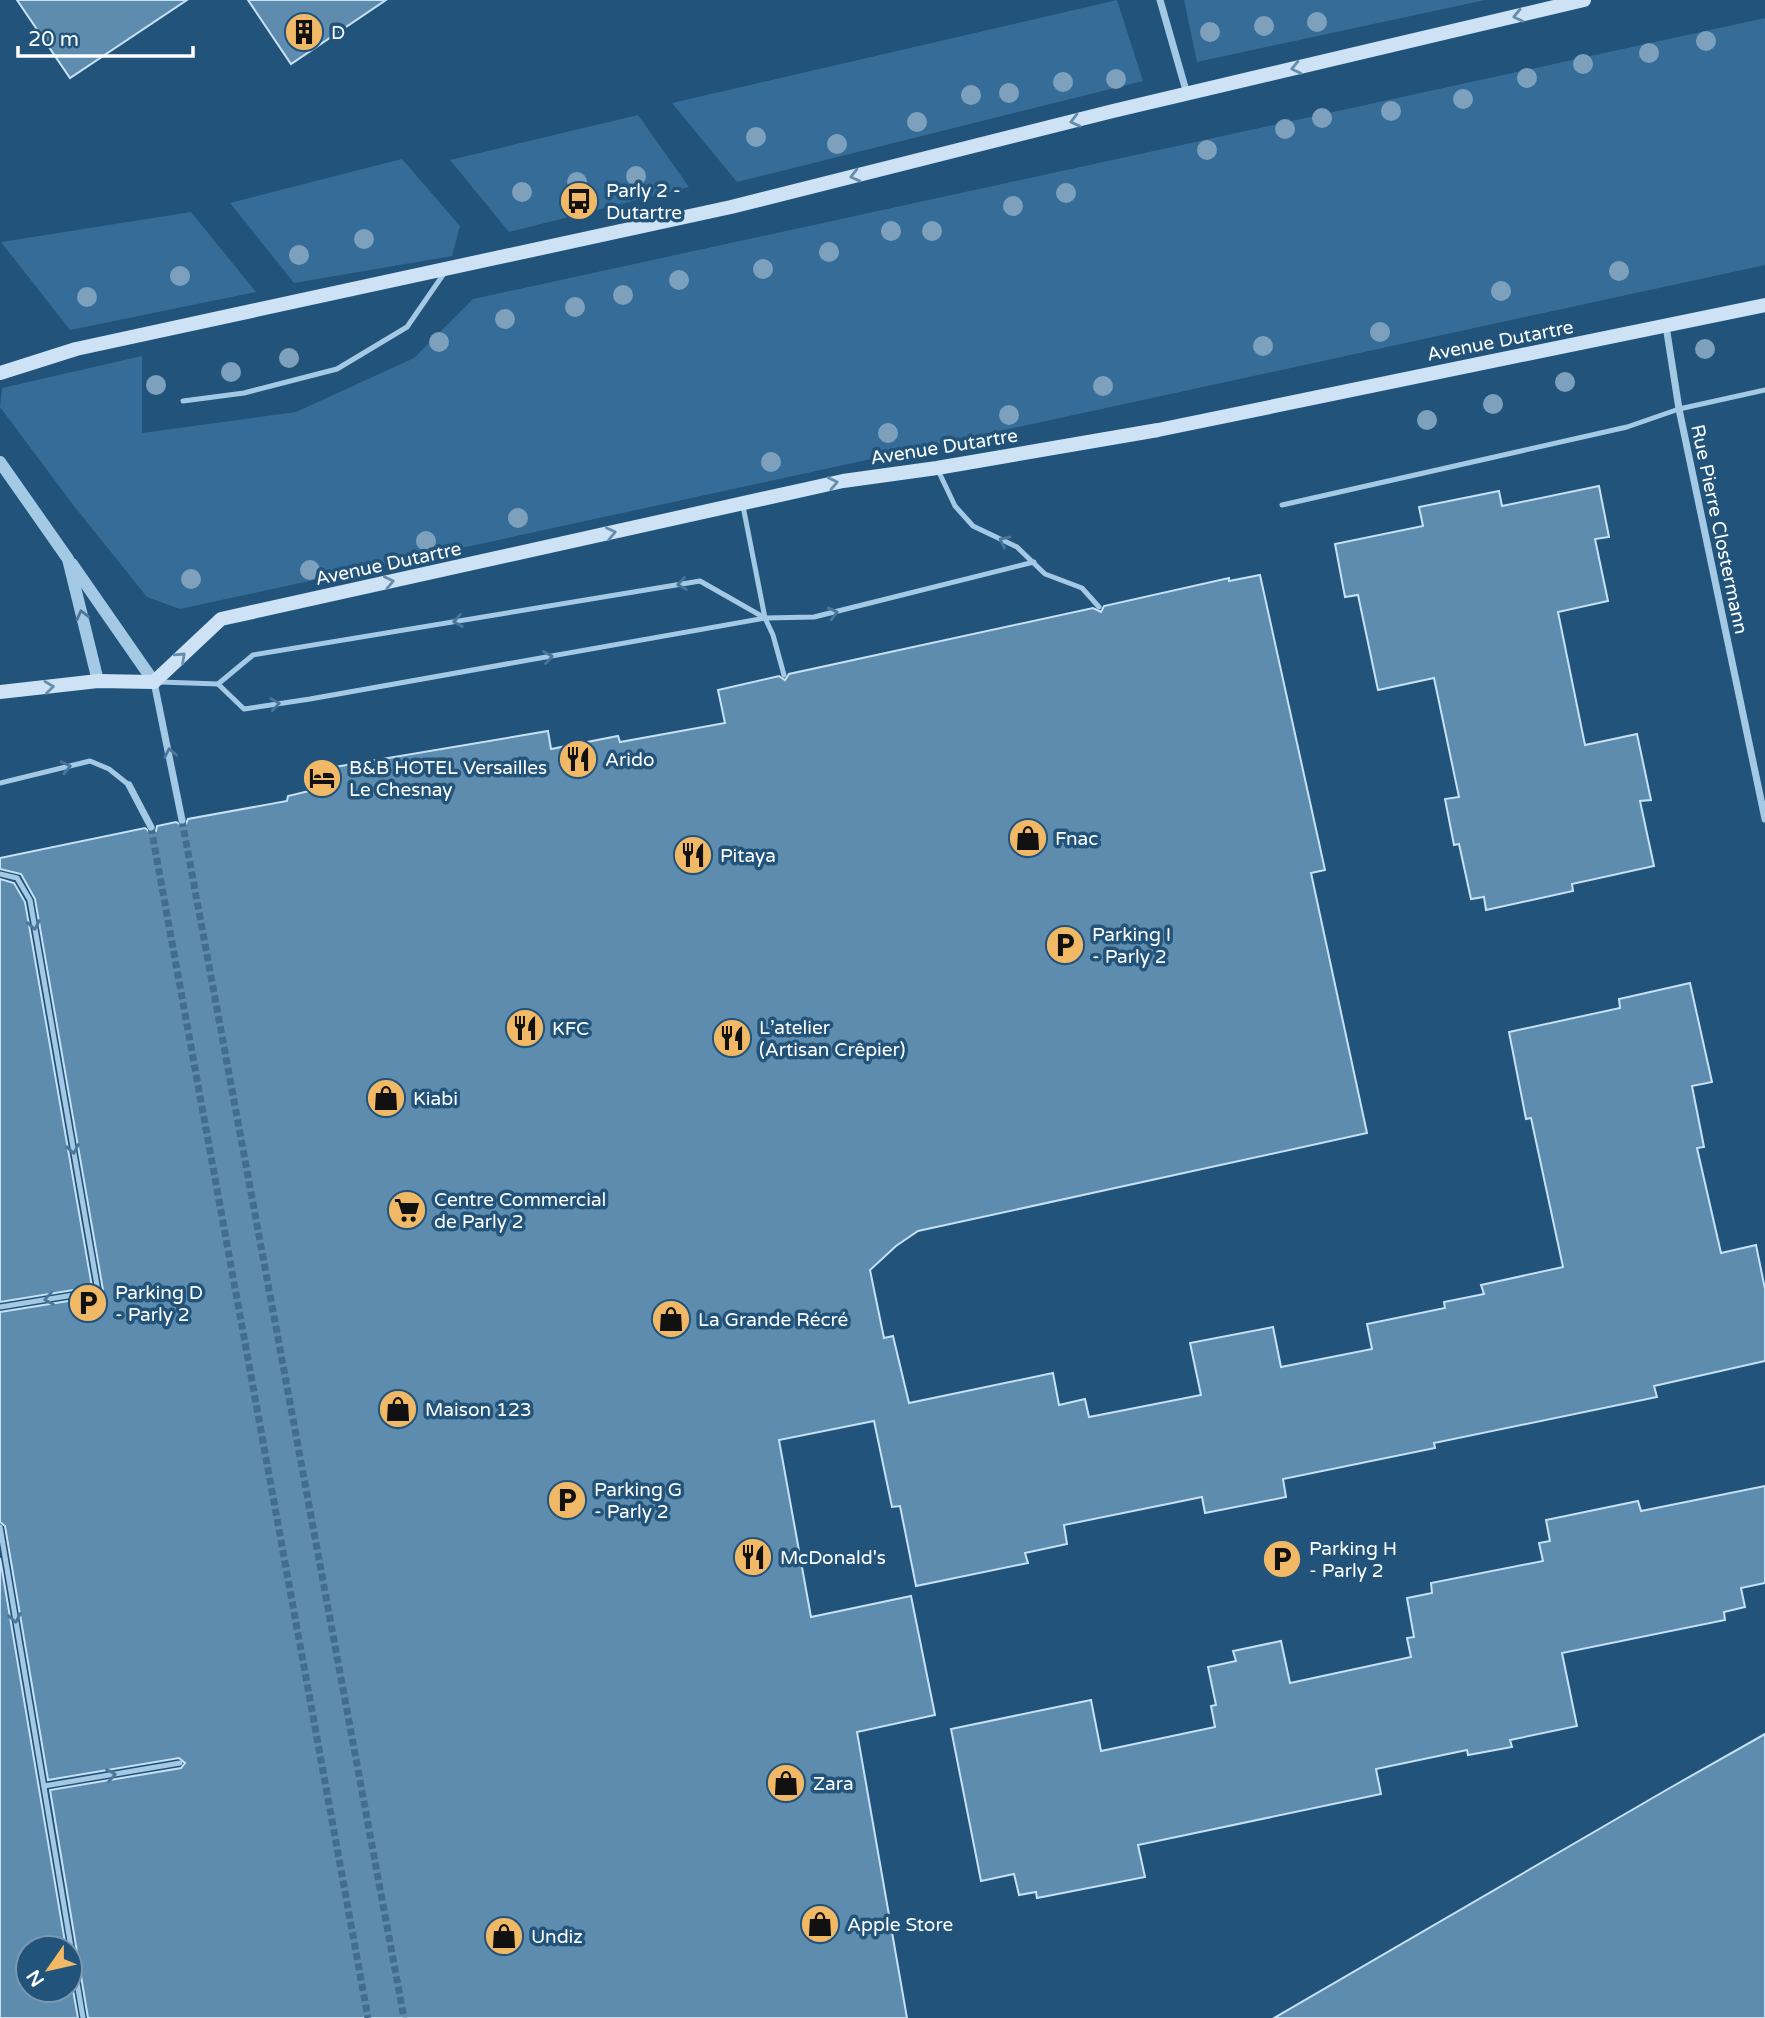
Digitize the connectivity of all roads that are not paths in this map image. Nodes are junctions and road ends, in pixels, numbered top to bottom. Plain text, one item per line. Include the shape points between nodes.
1 (1160, 0) edge
2 (1584, 0) edge
3 (1187, 94) junction
4 (447, 269) junction
5 (1765, 305) edge
6 (1666, 326) junction
7 (0, 373) edge
8 (1765, 390) edge
9 (183, 401) dead end
10 (1679, 409) junction
11 (0, 462) edge
12 (937, 468) junction
13 (742, 503) junction
14 (1282, 505) dead end
15 (68, 559) junction
16 (1034, 562) junction
17 (1099, 607) dead end
18 (765, 618) junction
19 (784, 675) dead end
20 (98, 681) junction
21 (154, 682) junction
22 (218, 684) junction
23 (0, 692) edge
24 (0, 783) edge
25 (129, 785) joint
26 (1765, 819) edge
27 (182, 821) tunnel mouth
28 (150, 827) tunnel mouth
29 (0, 874) edge
30 (0, 1307) edge
31 (0, 1527) edge
32 (180, 1763) dead end
33 (44, 1786) junction
34 (83, 2018) edge

1 - 3 street
2 -> 3 main road
3 -> 4 main road via 731,207
4 - 7 main road via 76,349
4 - 9 lane via 407,327 337,369 244,393
5 - 6 main road, Avenue Dutartre
6 - 10 street, Rue Pierre Clostermann
6 - 12 main road, Avenue Dutartre via 1157,430
8 - 10 lane
10 - 14 lane via 1627,427
10 - 26 street, Rue Pierre Clostermann
11 - 15 street
13 -> 12 main road, Avenue Dutartre via 843,481
16 -> 12 lane via 1017,547 973,526 955,506
13 - 18 lane
21 -> 13 main road, Avenue Dutartre via 221,619
20 -> 15 street
15 - 21 street
16 - 17 lane via 1045,574 1082,588
18 -> 16 lane via 814,617
18 - 19 lane
22 -> 18 lane via 244,709
18 -> 22 lane via 700,581 253,655
20 - 21 main road
23 -> 20 main road
21 - 22 lane
27 -> 21 street
24 -> 25 lane via 90,761
25 - 28 street
29 -> 30 lane via 18,878 30,900 98,1291
31 -> 33 lane
33 -> 32 lane
33 - 34 lane

